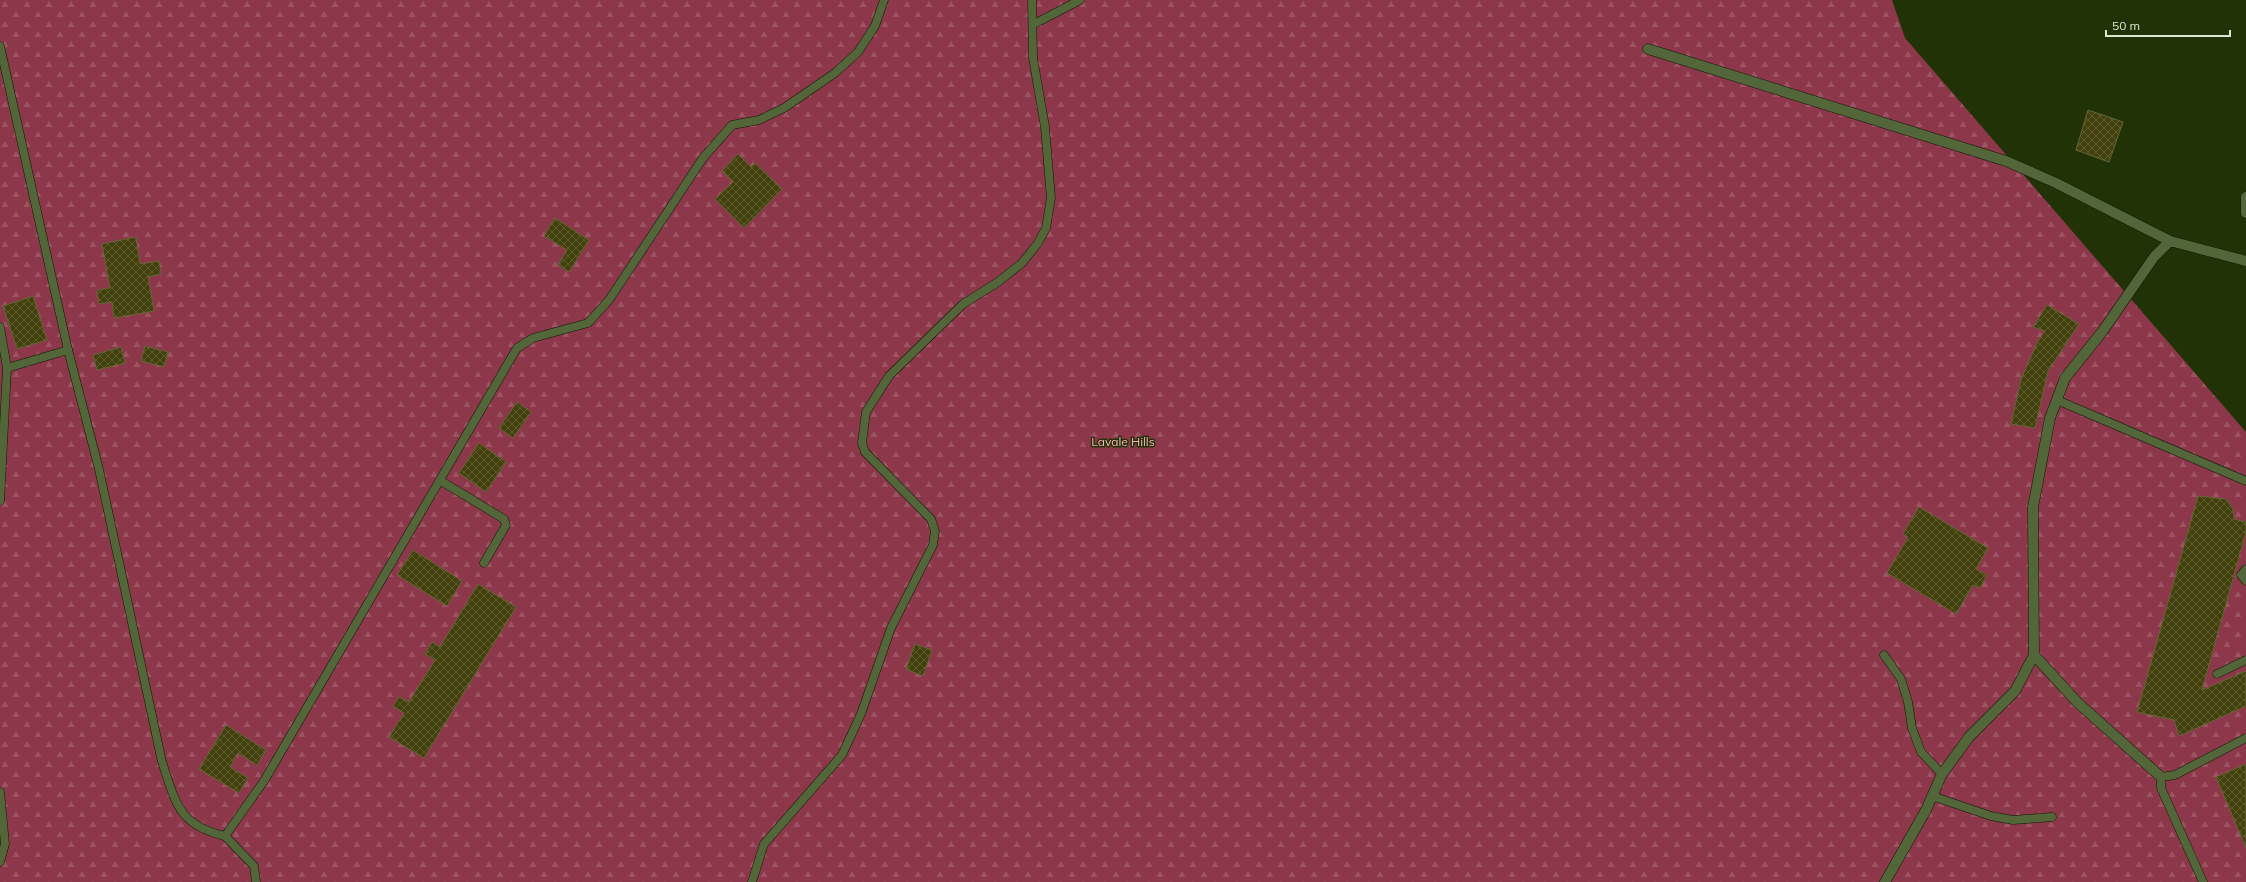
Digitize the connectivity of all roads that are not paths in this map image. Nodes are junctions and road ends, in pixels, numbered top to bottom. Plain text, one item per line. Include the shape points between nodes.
1 (884, 0) edge
2 (1032, 0) edge
3 (1080, 0) edge
4 (1034, 24) junction
5 (0, 46) edge
6 (1648, 49) dead end
7 (2, 69) edge
8 (2246, 197) edge
9 (2246, 213) edge
10 (2170, 242) junction
11 (2246, 261) edge
12 (0, 327) edge
13 (68, 350) junction
14 (7, 368) junction
15 (2057, 400) junction
16 (441, 481) junction
17 (2246, 481) edge
18 (0, 500) edge
19 (484, 563) dead end
20 (2246, 569) edge
21 (2246, 581) edge
22 (1884, 655) dead end
23 (2034, 655) junction
24 (2246, 660) edge
25 (2217, 674) dead end
26 (2246, 738) edge
27 (1942, 774) junction
28 (2162, 777) junction
29 (0, 792) edge
30 (1932, 796) junction
31 (2052, 817) dead end
32 (224, 836) junction
33 (0, 862) edge
34 (256, 882) edge
35 (752, 882) edge
36 (1885, 882) edge
37 (2203, 882) edge

1 - 16 lane via 875,26 858,52 835,73 784,108 759,120 732,126 708,152 598,313 588,322 533,338 517,348
2 - 4 lane
3 - 4 lane
4 - 35 lane via 1033,58 1045,127 1051,198 1046,228 1022,263 963,304 890,376 866,412 862,443 865,452 931,519 935,538 891,628 861,714 842,755 764,844
5 - 7 lane
6 - 10 street via 2006,161 2056,183
7 - 13 lane
8 - 9 street
10 - 11 street
10 - 15 street via 2154,257 2102,332 2065,378
12 - 14 lane
13 - 14 lane
13 - 32 lane via 99,469 162,762 176,803 186,819 209,832
14 - 18 lane
15 - 17 lane
15 - 23 street via 2050,418 2033,507
16 - 19 lane via 504,519 506,524
16 - 32 lane via 264,781
20 - 21 lane via 2241,574
22 - 27 lane via 1901,679 1912,728 1921,752
23 - 27 street via 2015,691 1969,738
23 - 28 street via 2077,702
24 - 25 lane
26 - 28 lane via 2175,775
27 - 30 street
28 - 37 lane via 2160,788
29 - 33 lane via 6,844
30 - 31 lane via 1991,816 2014,820
30 - 36 street
32 - 34 lane via 254,866

